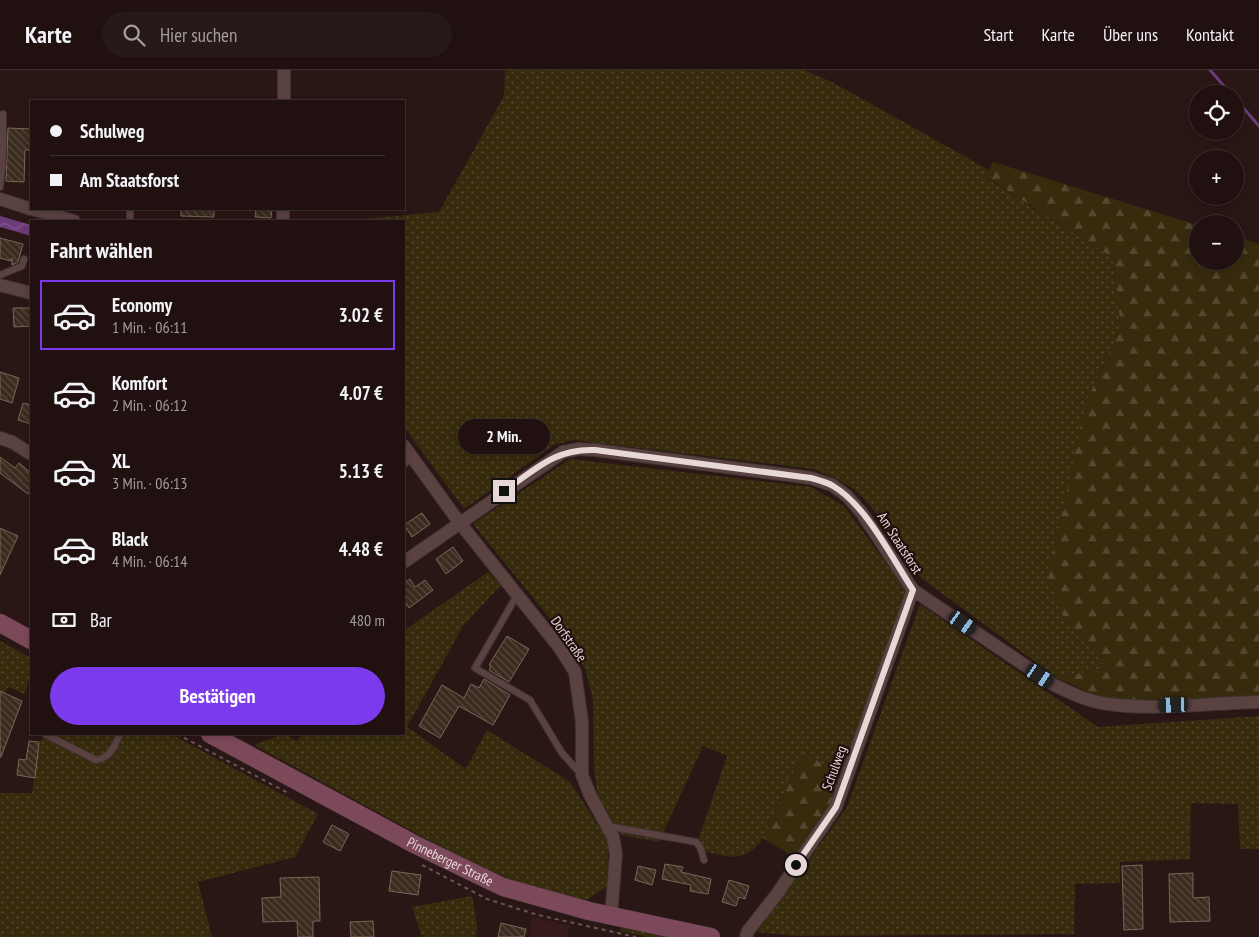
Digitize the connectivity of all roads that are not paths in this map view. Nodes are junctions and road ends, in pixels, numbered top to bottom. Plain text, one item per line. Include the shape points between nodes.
1 (284, 70) edge
2 (284, 100) edge
3 (3, 114) dead end
4 (0, 187) edge
5 (0, 199) edge
6 (30, 208) edge
7 (36, 210) edge
8 (70, 220) edge
9 (24, 259) dead end
10 (0, 275) edge
11 (0, 285) edge
12 (30, 294) edge
13 (0, 438) edge
14 (30, 453) edge
15 (408, 461) edge
16 (459, 522) junction
17 (405, 561) edge
18 (913, 590) junction
19 (517, 595) junction
20 (0, 623) edge
21 (30, 639) edge
22 (1259, 702) edge
23 (47, 735) edge
24 (120, 735) edge
25 (212, 735) edge
26 (582, 775) junction
27 (606, 825) junction
28 (704, 860) dead end
29 (611, 916) junction
30 (712, 937) edge
31 (746, 937) edge

1 - 2 street
3 - 4 lane
5 - 6 street
7 - 8 street
9 - 10 lane via 22,266
11 - 12 street
13 - 14 street
15 - 16 street, Dorfstraße
16 - 17 street, Am Staatsforst
16 - 18 street, Am Staatsforst via 563,452 579,449 798,476 832,485 847,496 862,512
16 - 19 street, Dorfstraße
18 - 22 street, Am Staatsforst via 1054,685 1078,697 1108,704 1139,706
18 - 31 street, Schulweg via 836,807
19 - 26 street, Dorfstraße via 575,672 582,722
19 - 26 lane via 475,668 530,700 562,753
20 - 21 main road
23 - 24 lane via 96,760 110,755
25 - 29 main road, Pinneberger Straße via 486,879 554,903
26 - 27 street, Dorfstraße
27 - 28 lane via 696,842
27 - 29 street, Dorfstraße via 613,837 616,854
29 - 30 main road, Pinneberger Straße

